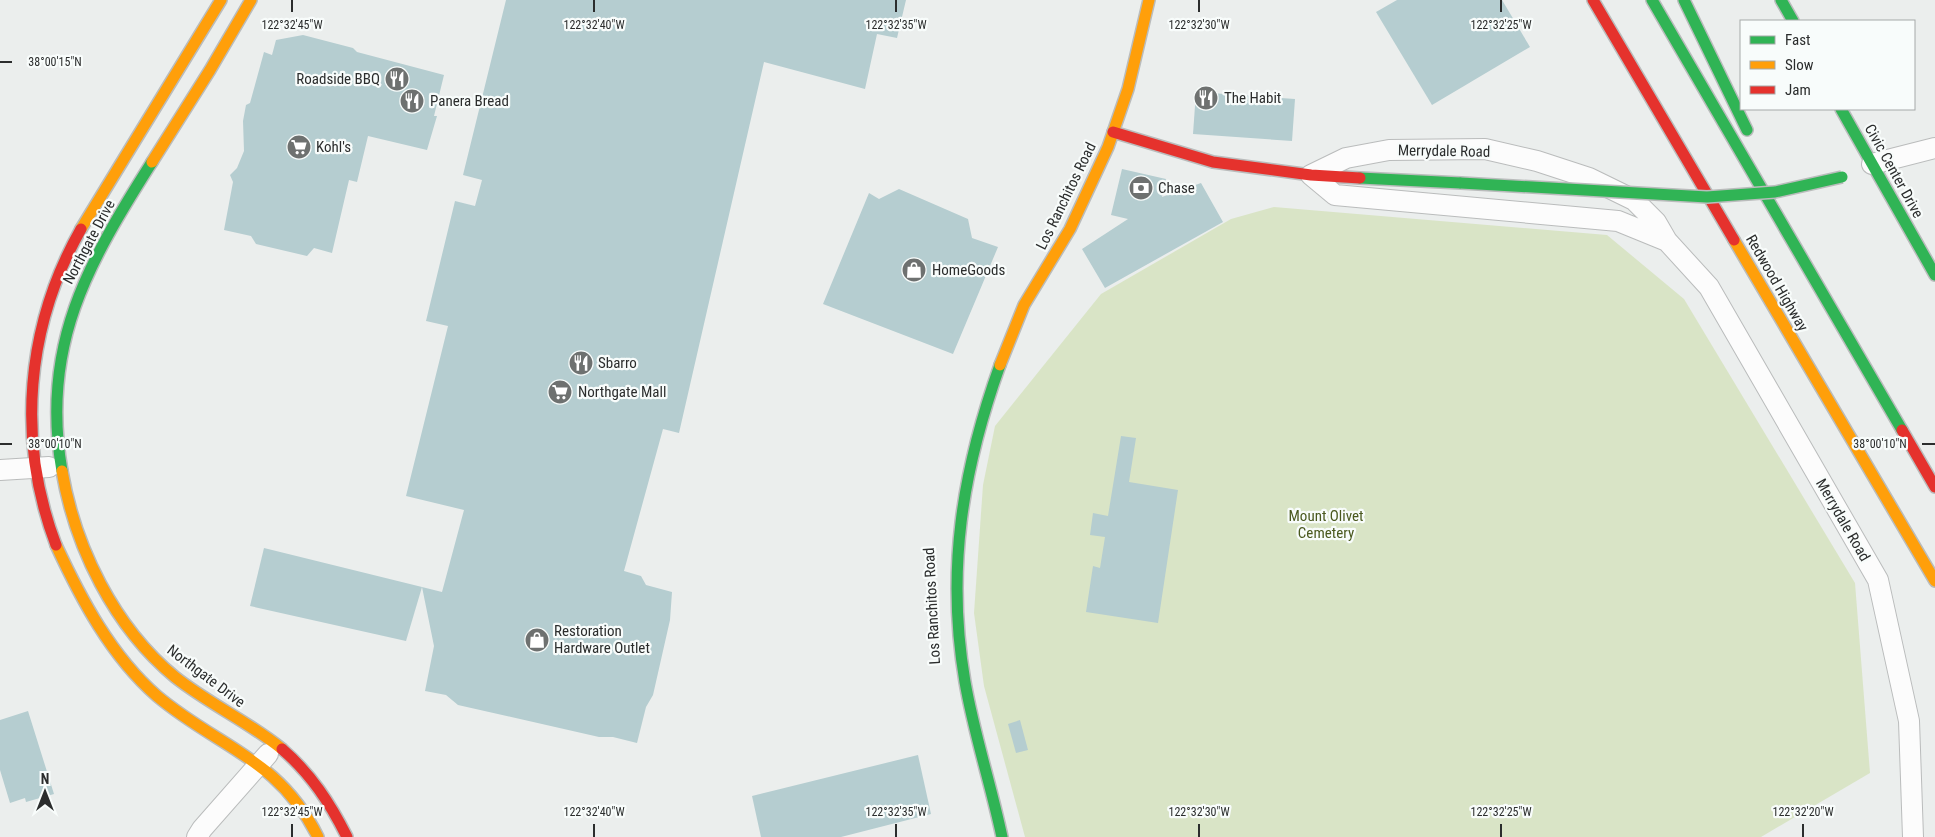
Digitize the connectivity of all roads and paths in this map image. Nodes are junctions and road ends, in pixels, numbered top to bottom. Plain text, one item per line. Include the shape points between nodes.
1 (221, 0) edge
2 (251, 0) edge
3 (1148, 0) edge
4 (1593, 0) edge
5 (1652, 0) edge
6 (1684, 0) edge
7 (1781, 0) edge
8 (1792, 20) edge
9 (1842, 110) edge
10 (1113, 132) junction
11 (1752, 140) dead end
12 (1935, 148) edge
13 (1869, 166) junction
14 (1311, 175) junction
15 (1580, 175) junction
16 (1845, 176) dead end
17 (1773, 184) dead end
18 (1544, 213) junction
19 (1667, 241) junction
20 (1935, 274) edge
21 (1841, 324) junction
22 (1015, 325) junction
23 (994, 345) dead end
24 (61, 465) junction
25 (35, 469) junction
26 (0, 470) edge
27 (1935, 487) edge
28 (1935, 580) edge
29 (275, 744) junction
30 (260, 765) junction
31 (198, 837) edge
32 (318, 837) edge
33 (347, 837) edge
34 (1002, 837) edge
35 (1914, 837) edge

1 - 25 main road, Northgate Drive via 87,218 55,282 33,362 31,417
2 - 24 main road, Northgate Drive via 110,231 79,291 59,365 57,417
3 - 10 main road, Los Ranchitos Road via 1131,76
4 - 28 main road, Redwood Highway
5 - 21 main road
6 - 11 main road
7 - 8 main road
9 - 13 main road, Civic Center Drive
10 - 14 main road, Merrydale Road via 1214,162
10 - 22 main road, Los Ranchitos Road via 1070,228
12 - 13 street
13 - 20 main road, Civic Center Drive
14 - 15 street, Merrydale Road via 1346,158 1389,150 1432,148 1486,149
14 - 16 main road, Merrydale Road, bridge via 1707,197 1776,192
14 - 18 street, Merrydale Road via 1335,195
15 - 18 street via 1567,199
15 - 19 street, Merrydale Road via 1634,200 1656,222
17 - 21 main road
18 - 19 street, Merrydale Road via 1618,221
19 - 35 street, Merrydale Road via 1709,287 1878,580 1909,721
21 - 27 main road
22 - 23 main road, Los Ranchitos Road
22 - 34 main road, Los Ranchitos Road via 974,442 957,535 958,632 965,681
24 - 25 street
24 - 29 main road, Northgate Drive via 68,500 87,555 100,581 138,638 161,664 192,689
25 - 26 street
25 - 30 main road, Northgate Drive via 42,506 63,566 76,594 118,654 143,682 176,710
29 - 30 street
29 - 33 main road, Northgate Drive via 316,783
30 - 31 street via 202,828
30 - 32 main road, Northgate Drive via 295,799

